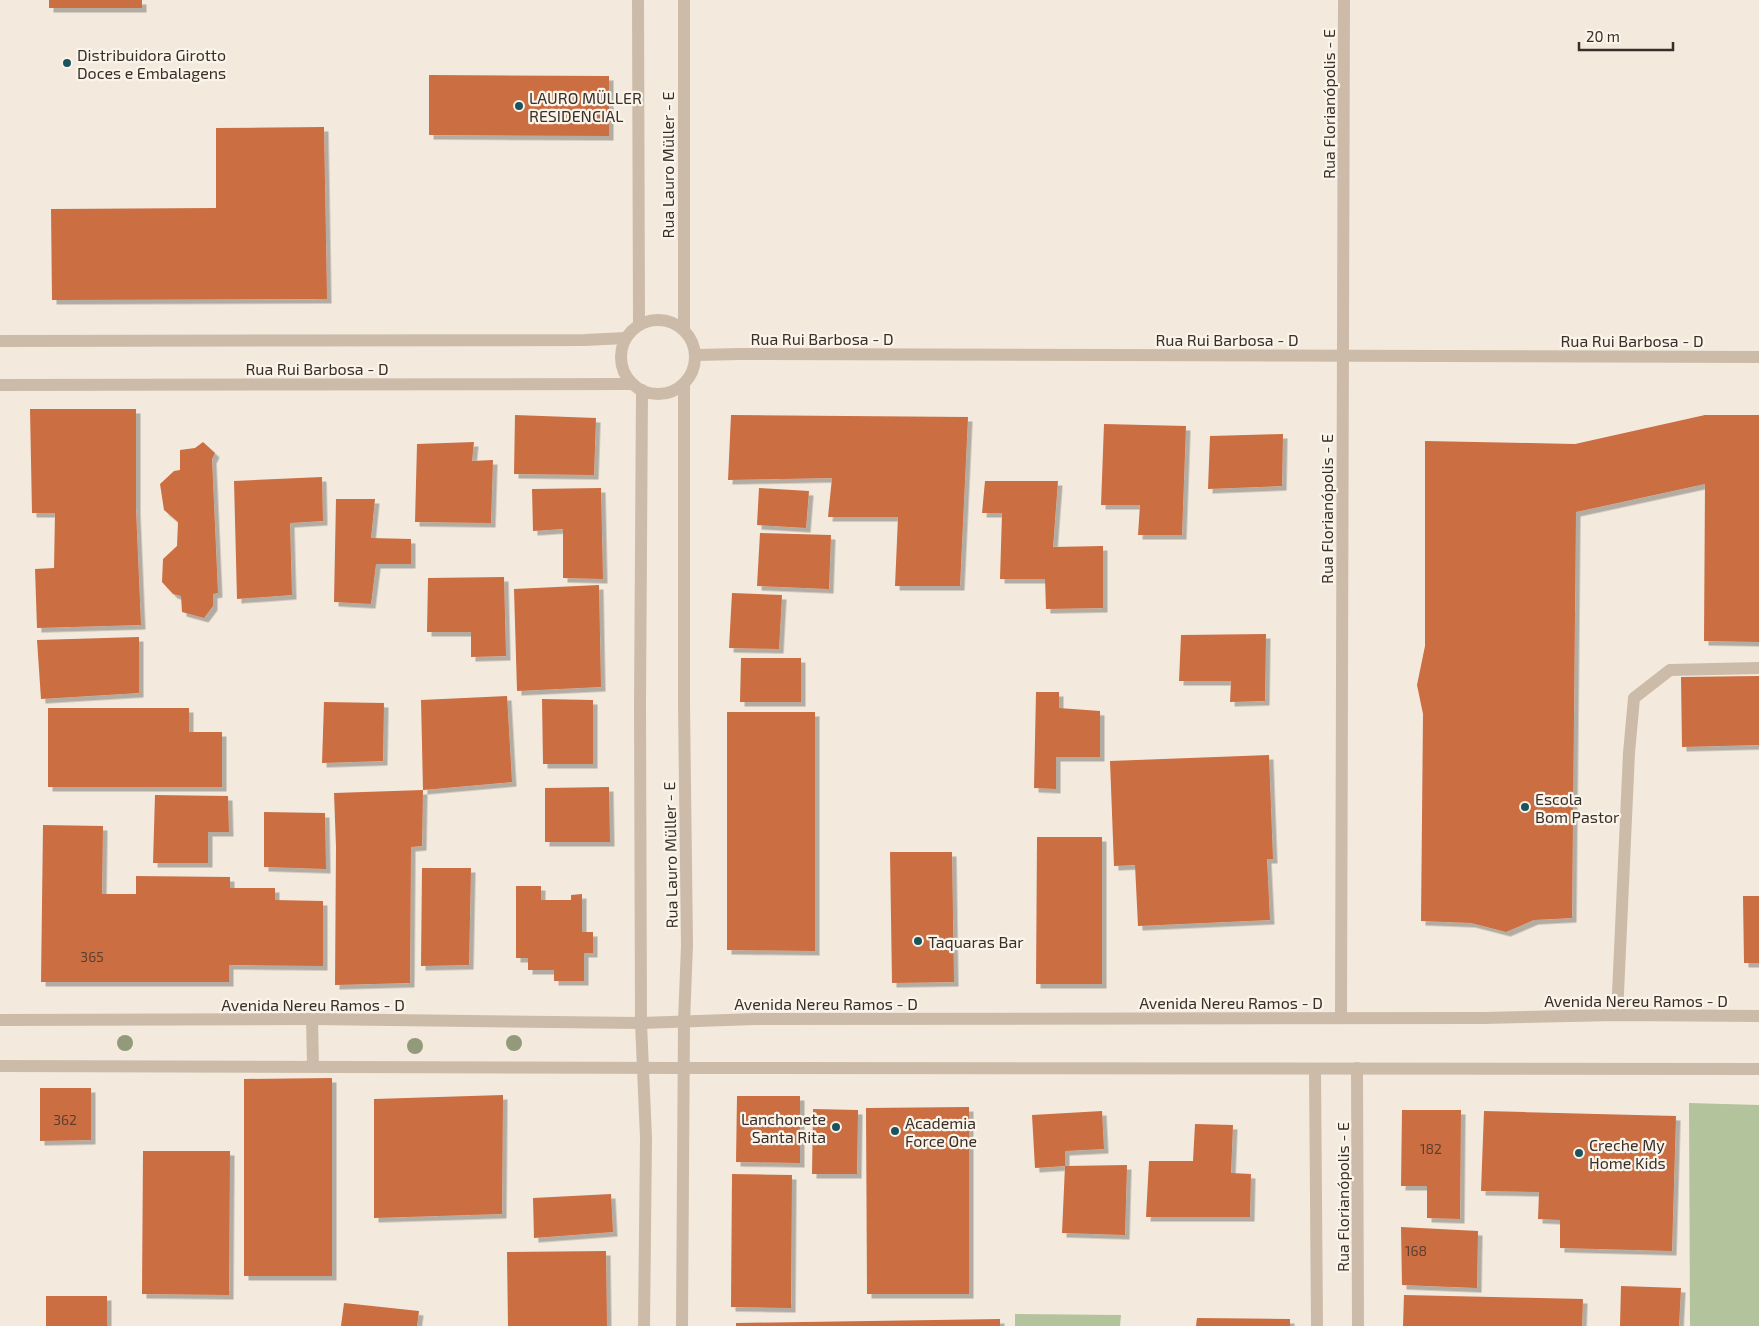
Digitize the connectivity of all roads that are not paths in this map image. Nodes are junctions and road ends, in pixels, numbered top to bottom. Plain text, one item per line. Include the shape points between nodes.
1 (638, 0) edge
2 (684, 0) edge
3 (1344, 0) edge
4 (639, 325) junction
5 (684, 329) junction
6 (626, 338) junction
7 (0, 341) edge
8 (696, 355) junction
9 (1344, 355) junction
10 (1759, 357) edge
11 (684, 384) junction
12 (0, 385) edge
13 (638, 387) junction
14 (1759, 668) edge
15 (1617, 1015) junction
16 (1759, 1016) edge
17 (1341, 1018) junction
18 (312, 1019) junction
19 (0, 1020) edge
20 (684, 1022) junction
21 (642, 1023) junction
22 (0, 1066) edge
23 (313, 1066) junction
24 (642, 1068) junction
25 (684, 1068) junction
26 (1315, 1068) junction
27 (1357, 1068) junction
28 (1759, 1068) edge
29 (644, 1326) edge
30 (682, 1326) edge
31 (1317, 1326) edge
32 (1358, 1326) edge

1 - 4 street, Rua Lauro Müller - E
2 - 5 street, Rua Lauro Müller - E
3 - 9 street, Rua Florianópolis - E
4 - 5 street via 650,320 662,320 674,322
4 - 6 street
5 - 8 street
6 - 7 street, Rua Rui Barbosa - D
6 - 13 street via 622,362 626,374
8 - 9 street, Rua Rui Barbosa - D
8 - 11 street via 695,366
9 - 10 street, Rua Rui Barbosa - D
9 - 17 street, Rua Florianópolis - E
11 - 13 street via 664,394 653,394
11 - 20 street, Rua Lauro Müller - E via 687,945
12 - 13 street, Rua Rui Barbosa - D
13 - 21 street, Rua Lauro Müller - E
14 - 15 street via 1670,670 1634,698
15 - 16 street, Avenida Nereu Ramos - D
15 - 17 street, Avenida Nereu Ramos - D
17 - 20 street, Avenida Nereu Ramos - D via 755,1019
18 - 19 street, Avenida Nereu Ramos - D
18 - 21 street, Avenida Nereu Ramos - D
18 - 23 street
20 - 21 street, Avenida Nereu Ramos - D
20 - 25 street, Rua Lauro Müller - E
21 - 24 street, Rua Lauro Müller - E
22 - 23 street
23 - 24 street
24 - 25 street
24 - 29 street, Rua Lauro Müller - E via 646,1138
25 - 26 street
25 - 30 street, Rua Lauro Müller - E
26 - 27 street
26 - 31 street, Rua Florianópolis - E
27 - 28 street
27 - 32 street, Rua Florianópolis - E

